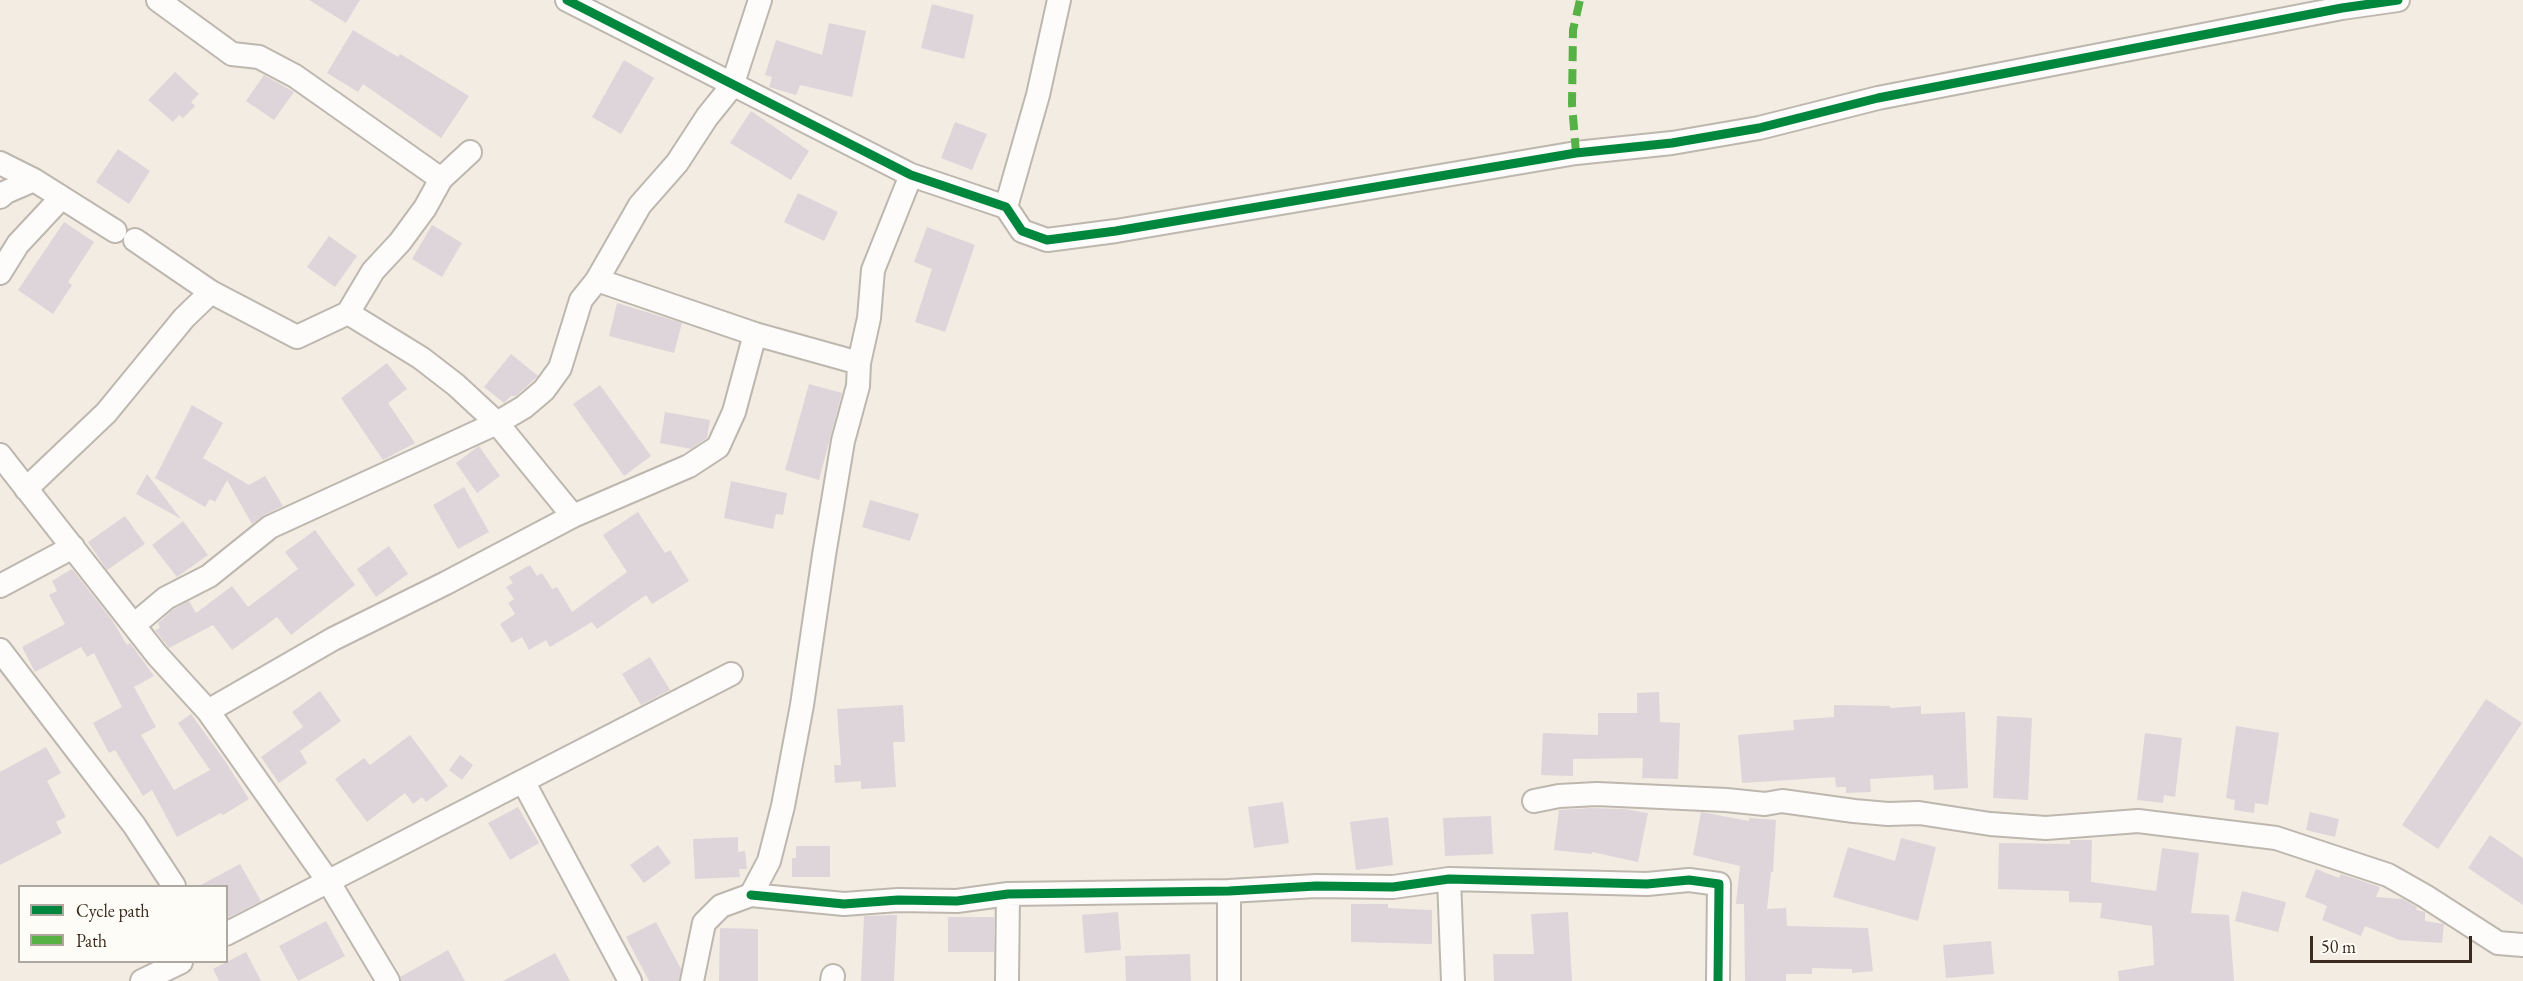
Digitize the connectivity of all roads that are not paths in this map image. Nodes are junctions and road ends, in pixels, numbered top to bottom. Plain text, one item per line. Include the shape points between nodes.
1 (158, 0) edge
2 (567, 0) edge
3 (760, 0) edge
4 (2398, 0) edge
5 (1054, 2) edge
6 (732, 86) junction
7 (470, 152) dead end
8 (0, 163) edge
9 (911, 175) junction
10 (441, 179) junction
11 (34, 180) junction
12 (0, 197) edge
13 (61, 198) junction
14 (1006, 207) junction
15 (115, 231) dead end
16 (135, 240) dead end
17 (0, 273) edge
18 (597, 280) junction
19 (212, 292) junction
20 (348, 313) junction
21 (755, 334) junction
22 (859, 363) junction
23 (497, 423) junction
24 (0, 455) edge
25 (26, 489) junction
26 (573, 516) junction
27 (73, 547) junction
28 (0, 586) edge
29 (134, 625) junction
30 (0, 650) edge
31 (731, 674) dead end
32 (208, 711) junction
33 (523, 781) junction
34 (1534, 801) dead end
35 (1449, 879) junction
36 (328, 881) junction
37 (173, 885) edge
38 (1229, 891) junction
39 (1008, 894) junction
40 (751, 895) junction
41 (228, 933) edge
42 (2523, 945) edge
43 (179, 963) edge
44 (142, 981) edge
45 (388, 981) edge
46 (630, 981) edge
47 (692, 981) edge
48 (1007, 981) edge
49 (1229, 981) edge
50 (1453, 981) edge
51 (1718, 981) edge

1 - 10 street via 232,54 259,57 295,76
2 - 6 street
3 - 6 street
4 - 14 street via 1889,95 1759,128 1672,143 1576,153 1116,231 1047,240 1022,231
5 - 14 street via 1038,95
6 - 9 street
6 - 18 street via 677,163 640,205
7 - 10 street
8 - 11 street
9 - 14 street
9 - 22 street via 873,270 869,318
10 - 20 street via 400,242 373,271
11 - 12 street
11 - 13 street
13 - 15 street
13 - 17 street via 18,244
16 - 19 street
18 - 21 street
18 - 23 street via 581,300 560,368 544,390
19 - 20 street via 297,337
19 - 25 street via 184,318 106,413
20 - 23 street via 421,358
21 - 22 street
21 - 26 street via 734,412 718,447 689,466
22 - 40 street via 783,806 768,861
23 - 26 street
23 - 29 street via 270,527 209,576 166,598
24 - 25 street
25 - 27 street
26 - 32 street via 333,639
27 - 28 street
27 - 29 street
29 - 32 street
30 - 37 street via 134,825
31 - 33 street
32 - 36 street
33 - 36 street
33 - 46 street
34 - 42 street via 1598,794 1765,804 1782,801 1887,814 1919,813 1990,824 2046,828 2138,821 2276,838 2388,875 2498,943
35 - 38 street via 1393,887
35 - 50 street
35 - 51 street via 1647,884 1689,880 1719,884
36 - 41 street
36 - 45 street
38 - 39 street
38 - 49 street
39 - 40 street via 957,901 844,904
39 - 48 street
40 - 47 street via 721,906 704,923
43 - 44 street

